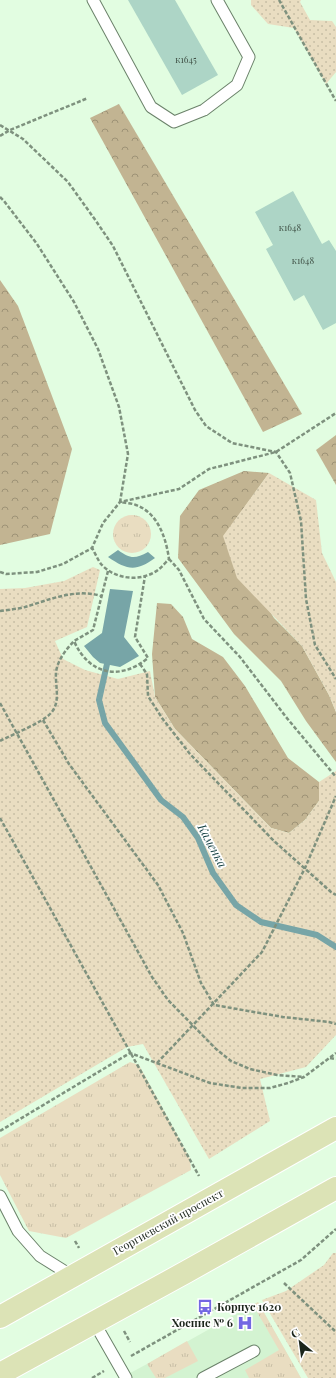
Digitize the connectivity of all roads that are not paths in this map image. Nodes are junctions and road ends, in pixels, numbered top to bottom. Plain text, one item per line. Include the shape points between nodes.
1 (93, 0) edge
2 (217, 0) edge
3 (335, 1128) edge
4 (336, 1188) edge
5 (0, 1196) edge
6 (72, 1276) junction
7 (0, 1317) edge
8 (94, 1322) junction
9 (254, 1351) dead end
10 (0, 1374) edge
11 (126, 1378) edge
12 (204, 1378) edge

1 - 2 lane via 151,107 174,122 204,110 238,85 249,57
3 - 6 main road, Георгиевский проспект
4 - 8 main road
5 - 6 lane via 18,1231 40,1256
6 - 7 main road, Георгиевский проспект
8 - 10 main road
8 - 11 lane
9 - 12 lane

